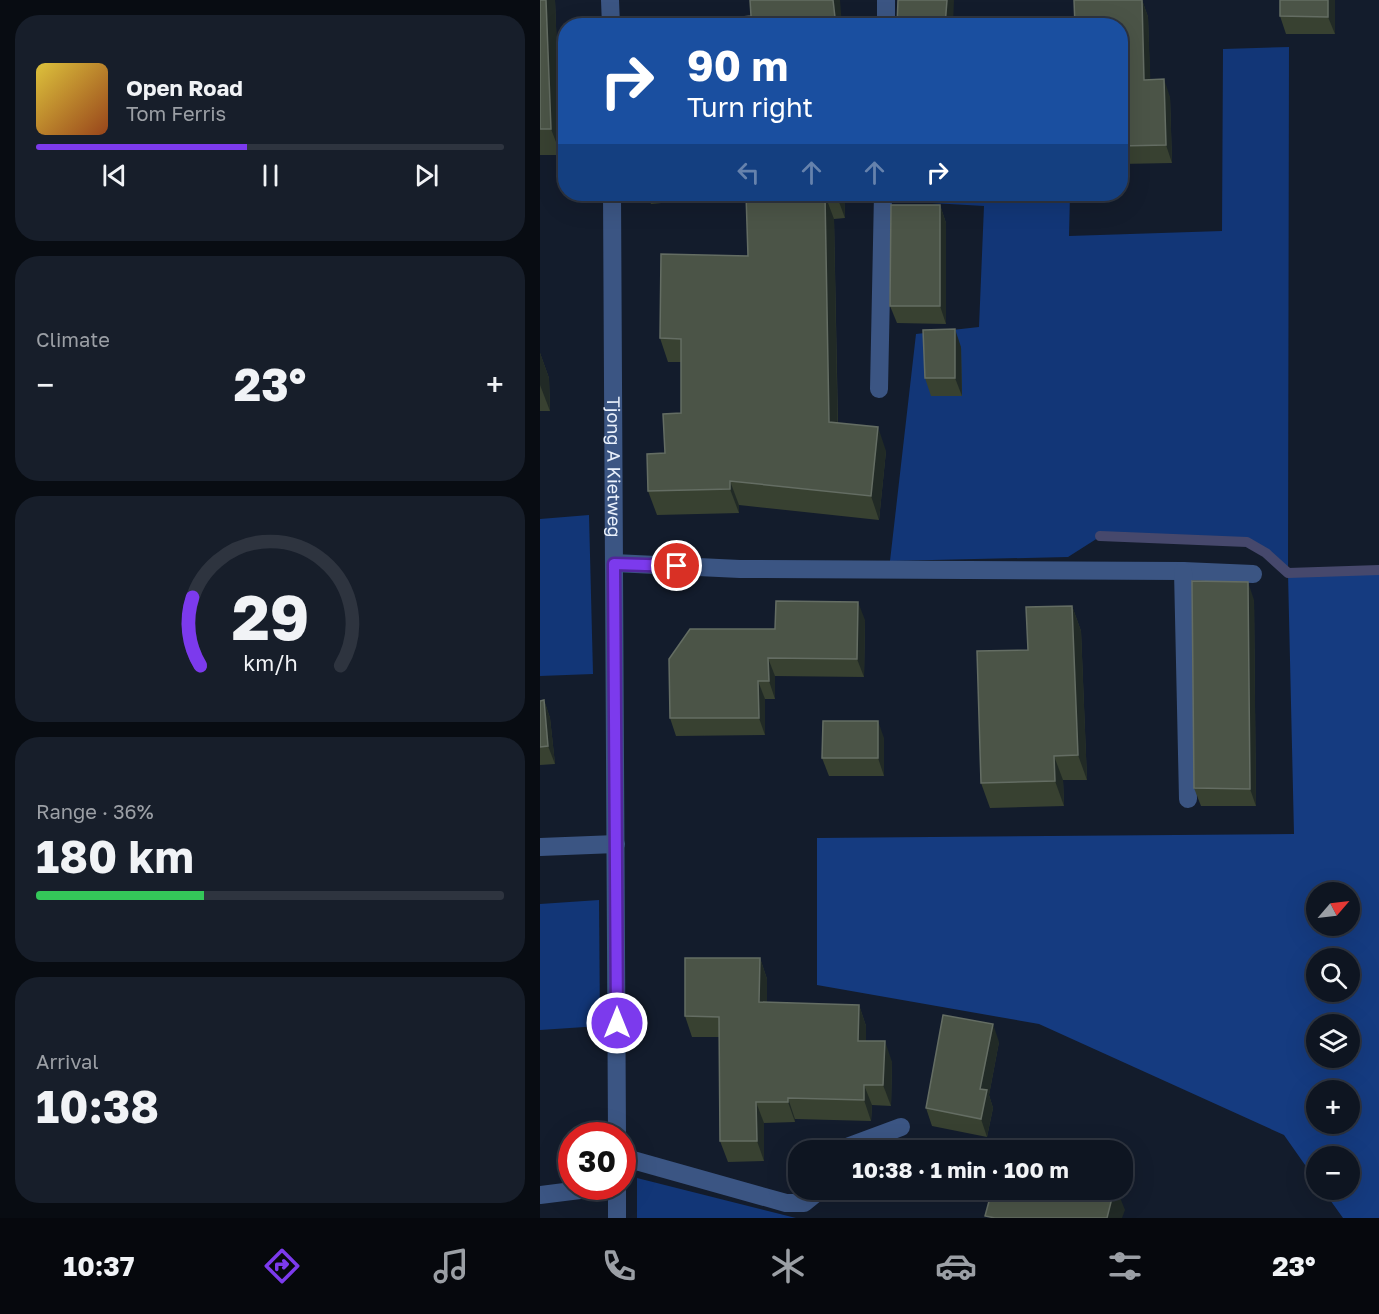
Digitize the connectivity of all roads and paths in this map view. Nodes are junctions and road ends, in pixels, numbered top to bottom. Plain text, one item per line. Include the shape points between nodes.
1 (610, 0) edge
2 (886, 0) edge
3 (610, 18) edge
4 (886, 18) edge
5 (612, 201) edge
6 (883, 201) edge
7 (879, 389) dead end
8 (614, 564) junction
9 (1183, 571) junction
10 (1253, 574) dead end
11 (1188, 799) dead end
12 (616, 844) junction
13 (540, 847) edge
14 (617, 1122) edge
15 (901, 1127) dead end
16 (866, 1140) edge
17 (636, 1161) edge
18 (558, 1193) edge
19 (540, 1195) edge
20 (617, 1200) edge
21 (808, 1200) edge
22 (617, 1218) edge

1 - 3 street
2 - 4 street
5 - 8 street, Tjong A Kietweg
6 - 7 street
8 - 9 street via 740,569
8 - 12 street, Tjong A Kietweg
9 - 10 street
9 - 11 street
12 - 13 street
12 - 14 street, Tjong A Kietweg
15 - 16 street
17 - 21 street via 786,1203
18 - 19 street
20 - 22 street

